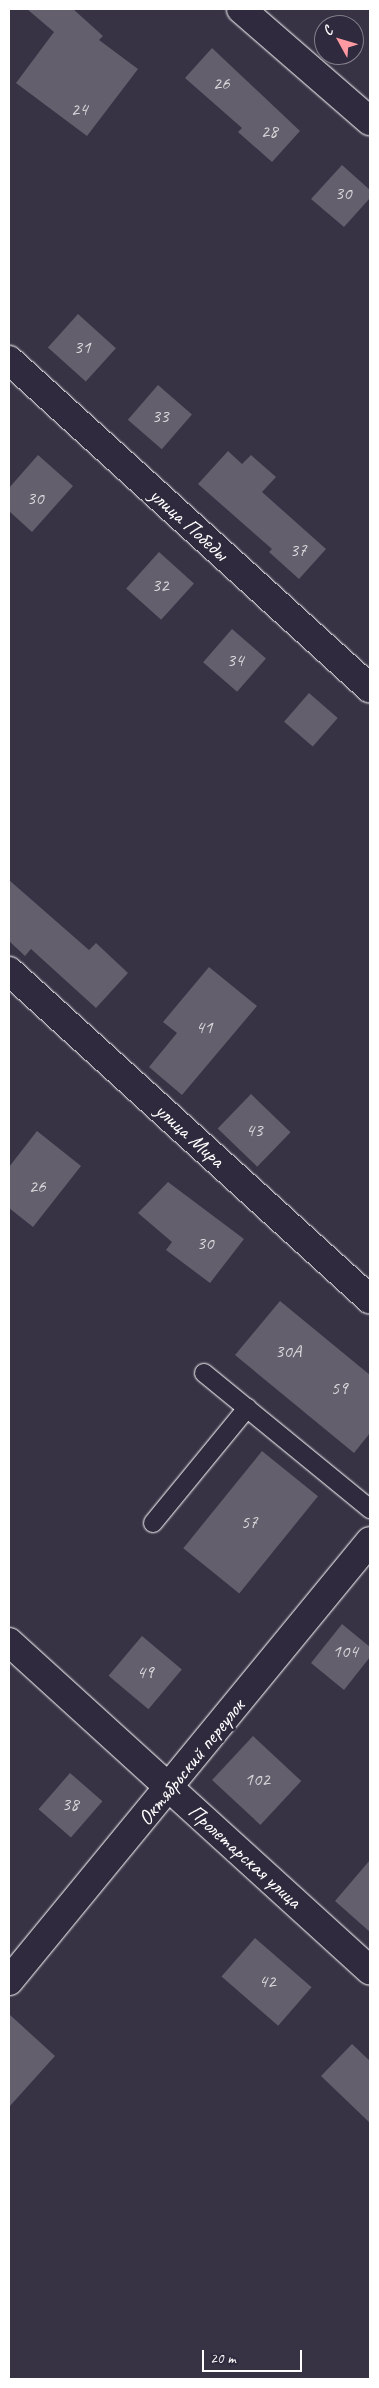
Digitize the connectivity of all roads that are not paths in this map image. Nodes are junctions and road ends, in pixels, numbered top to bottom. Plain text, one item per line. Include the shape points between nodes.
1 (242, 9) edge
2 (370, 121) edge
3 (9, 360) edge
4 (370, 688) edge
5 (9, 971) edge
6 (370, 1300) edge
7 (204, 1373) dead end
8 (247, 1408) junction
9 (370, 1509) edge
10 (153, 1523) dead end
11 (370, 1541) edge
12 (9, 1642) edge
13 (170, 1788) junction
14 (370, 1970) edge
15 (9, 1981) edge

1 - 2 street
3 - 4 street, улица Победы
5 - 6 street, улица Мира
7 - 8 lane
8 - 9 lane
8 - 10 lane
11 - 13 street, Октябрьский переулок
12 - 13 street, Пролетарская улица
13 - 14 street, Пролетарская улица
13 - 15 street, Октябрьский переулок

